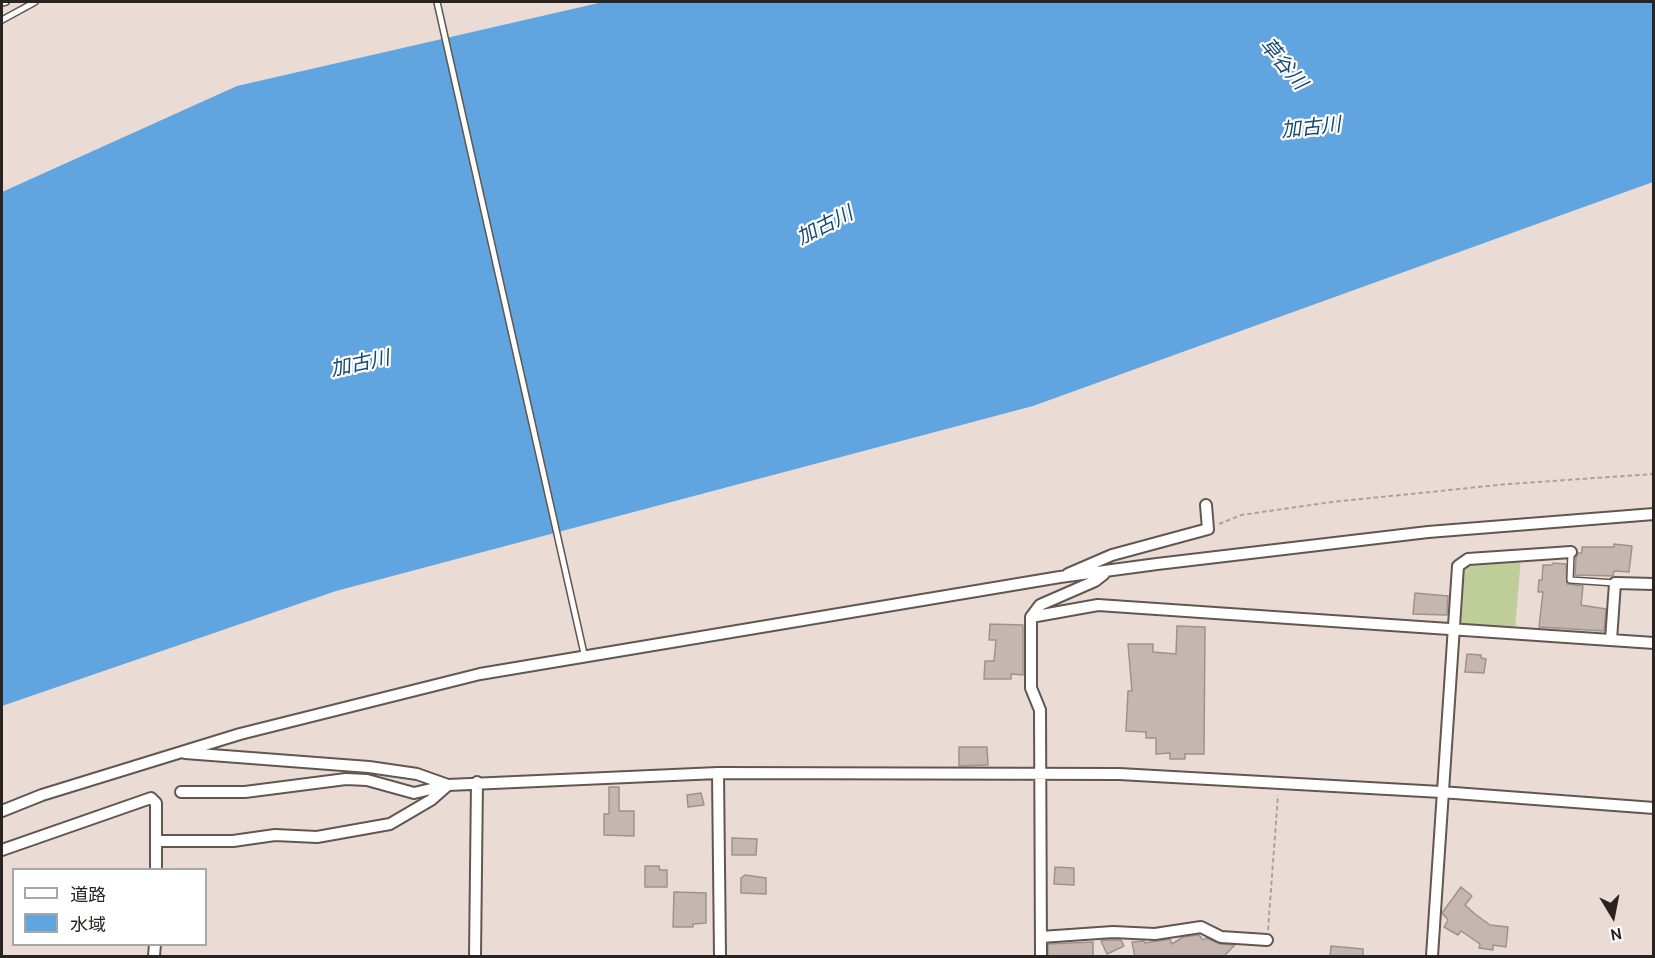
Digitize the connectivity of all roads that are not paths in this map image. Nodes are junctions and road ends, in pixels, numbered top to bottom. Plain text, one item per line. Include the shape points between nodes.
1 (6, 2) edge
2 (34, 2) edge
3 (437, 2) edge
4 (2, 3) edge
5 (2, 20) edge
6 (1206, 505) dead end
7 (1653, 514) edge
8 (1571, 552) joint
9 (1107, 572) junction
10 (1060, 577) junction
11 (1615, 583) junction
12 (1653, 584) edge
13 (1031, 617) junction
14 (1452, 630) junction
15 (1611, 640) junction
16 (1653, 643) edge
17 (585, 658) junction
18 (178, 752) junction
19 (718, 773) junction
20 (1041, 775) junction
21 (477, 782) junction
22 (448, 785) junction
23 (181, 792) dead end
24 (1441, 792) junction
25 (1653, 808) edge
26 (2, 811) edge
27 (156, 841) junction
28 (2, 850) edge
29 (156, 868) edge
30 (1041, 937) junction
31 (1267, 940) road end
32 (475, 957) edge
33 (720, 957) edge
34 (1041, 957) edge
35 (1432, 957) edge

1 - 4 lane
2 - 5 lane
3 - 17 lane
6 - 10 street via 1209,529 1112,555
7 - 9 street via 1336,542
8 - 11 lane via 1570,580
8 - 14 street via 1461,562
9 - 10 street
9 - 13 street via 1040,605
10 - 17 street
11 - 12 street
11 - 15 street
13 - 14 street via 1098,605
13 - 20 street via 1031,688 1040,710
14 - 15 street
14 - 24 street
15 - 16 street
17 - 18 street via 480,674
18 - 22 street via 369,767 417,774
18 - 26 street
19 - 20 street
19 - 21 street
19 - 33 street
20 - 24 street via 1119,774
20 - 30 street
21 - 22 street
21 - 32 street
22 - 23 street via 414,793 367,780 346,779 245,792
22 - 27 street via 390,824 317,837 274,835 233,841
24 - 25 street
24 - 35 street
27 - 28 street via 156,803 151,798
27 - 29 street
30 - 31 street via 1113,932 1155,934 1201,927 1221,937
30 - 34 street

